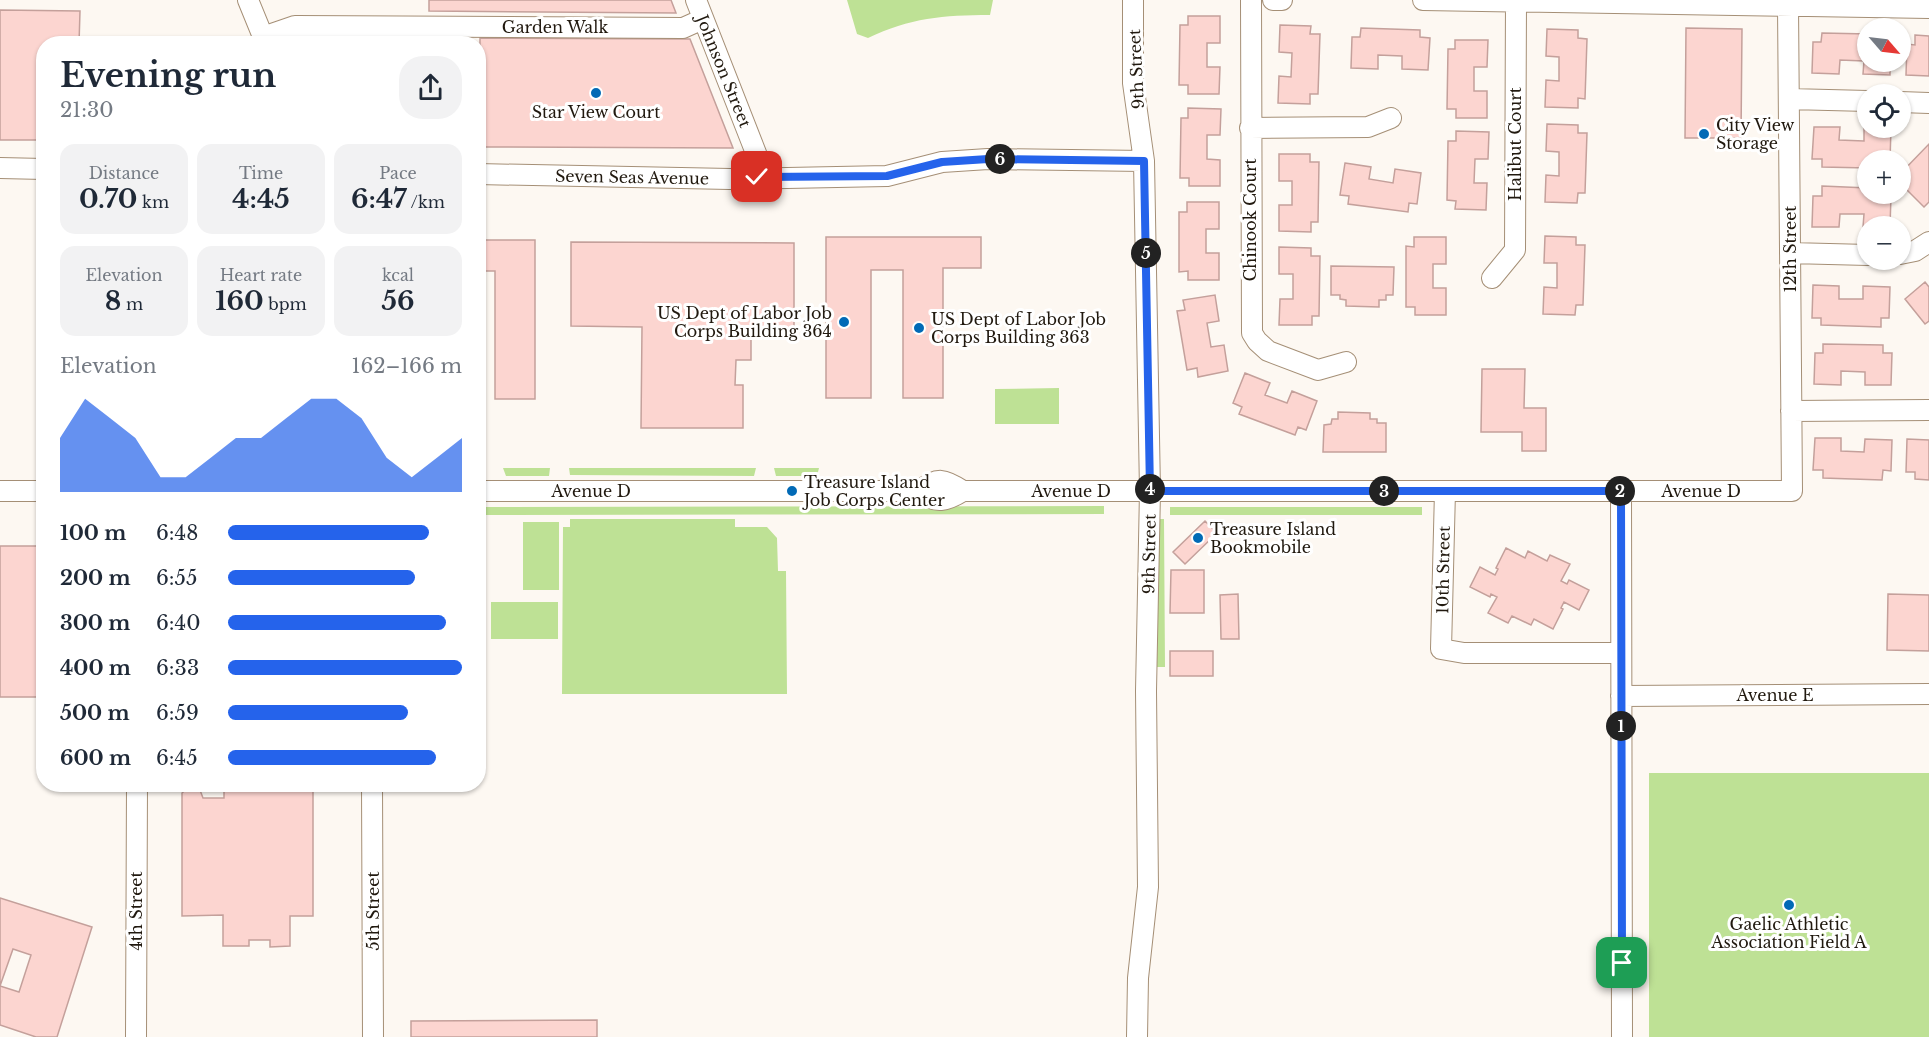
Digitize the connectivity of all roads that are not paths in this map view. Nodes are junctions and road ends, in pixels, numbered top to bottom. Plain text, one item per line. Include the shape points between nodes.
1 (248, 0) edge
2 (696, 0) edge
3 (1133, 0) edge
4 (1251, 0) edge
5 (1273, 0) edge
6 (1282, 0) edge
7 (1423, 0) edge
8 (1465, 0) edge
9 (1516, 2) junction
10 (1752, 3) edge
11 (1788, 6) junction
12 (1929, 8) edge
13 (703, 19) junction
14 (263, 36) edge
15 (273, 36) edge
16 (1788, 99) junction
17 (1857, 101) edge
18 (1911, 102) edge
19 (1929, 103) edge
20 (1391, 118) dead end
21 (1250, 128) junction
22 (1144, 161) junction
23 (0, 168) edge
24 (36, 169) edge
25 (486, 174) edge
26 (765, 176) junction
27 (1929, 242) edge
28 (1911, 252) edge
29 (1790, 253) junction
30 (1857, 255) edge
31 (1492, 278) dead end
32 (1346, 362) dead end
33 (1929, 410) edge
34 (1791, 411) junction
35 (0, 491) edge
36 (36, 491) edge
37 (486, 491) edge
38 (1150, 491) junction
39 (1445, 491) junction
40 (1621, 491) junction
41 (1792, 491) joint
42 (1621, 653) junction
43 (1929, 694) edge
44 (1622, 696) junction
45 (137, 792) edge
46 (372, 792) edge
47 (136, 1037) edge
48 (373, 1037) edge
49 (1137, 1037) edge
50 (1622, 1037) edge

1 - 14 street
2 - 13 street, Johnson Street
3 - 22 street, 9th Street via 1133,83
4 - 21 street, Chinook Court
5 - 6 street
7 - 8 street
8 - 9 street
9 - 10 street
9 - 31 street, Halibut Court via 1515,250
10 - 11 street
11 - 12 street
11 - 16 street, 12th Street
13 - 15 street, Garden Walk via 684,28 294,26
13 - 26 street, Johnson Street
16 - 17 street
16 - 29 street, 12th Street
18 - 19 street
20 - 21 street via 1368,127
21 - 32 street, Chinook Court via 1252,333 1268,351 1318,370
22 - 26 street, Seven Seas Avenue via 988,159 942,162 887,176
22 - 38 street, 9th Street
23 - 24 street
25 - 26 street, Seven Seas Avenue
27 - 28 street
29 - 30 street
29 - 34 street, 12th Street
33 - 34 street
34 - 41 street, 12th Street
35 - 36 street
37 - 38 street, Avenue D via 920,491 929,500 948,501 963,491
38 - 39 street, Avenue D
38 - 49 street, 9th Street via 1148,887 1138,978
39 - 40 street, Avenue D
39 - 42 street, 10th Street via 1441,649 1464,653
40 - 41 street, Avenue D
40 - 42 street
42 - 44 street
43 - 44 street, Avenue E
44 - 50 street
45 - 47 street, 4th Street
46 - 48 street, 5th Street

